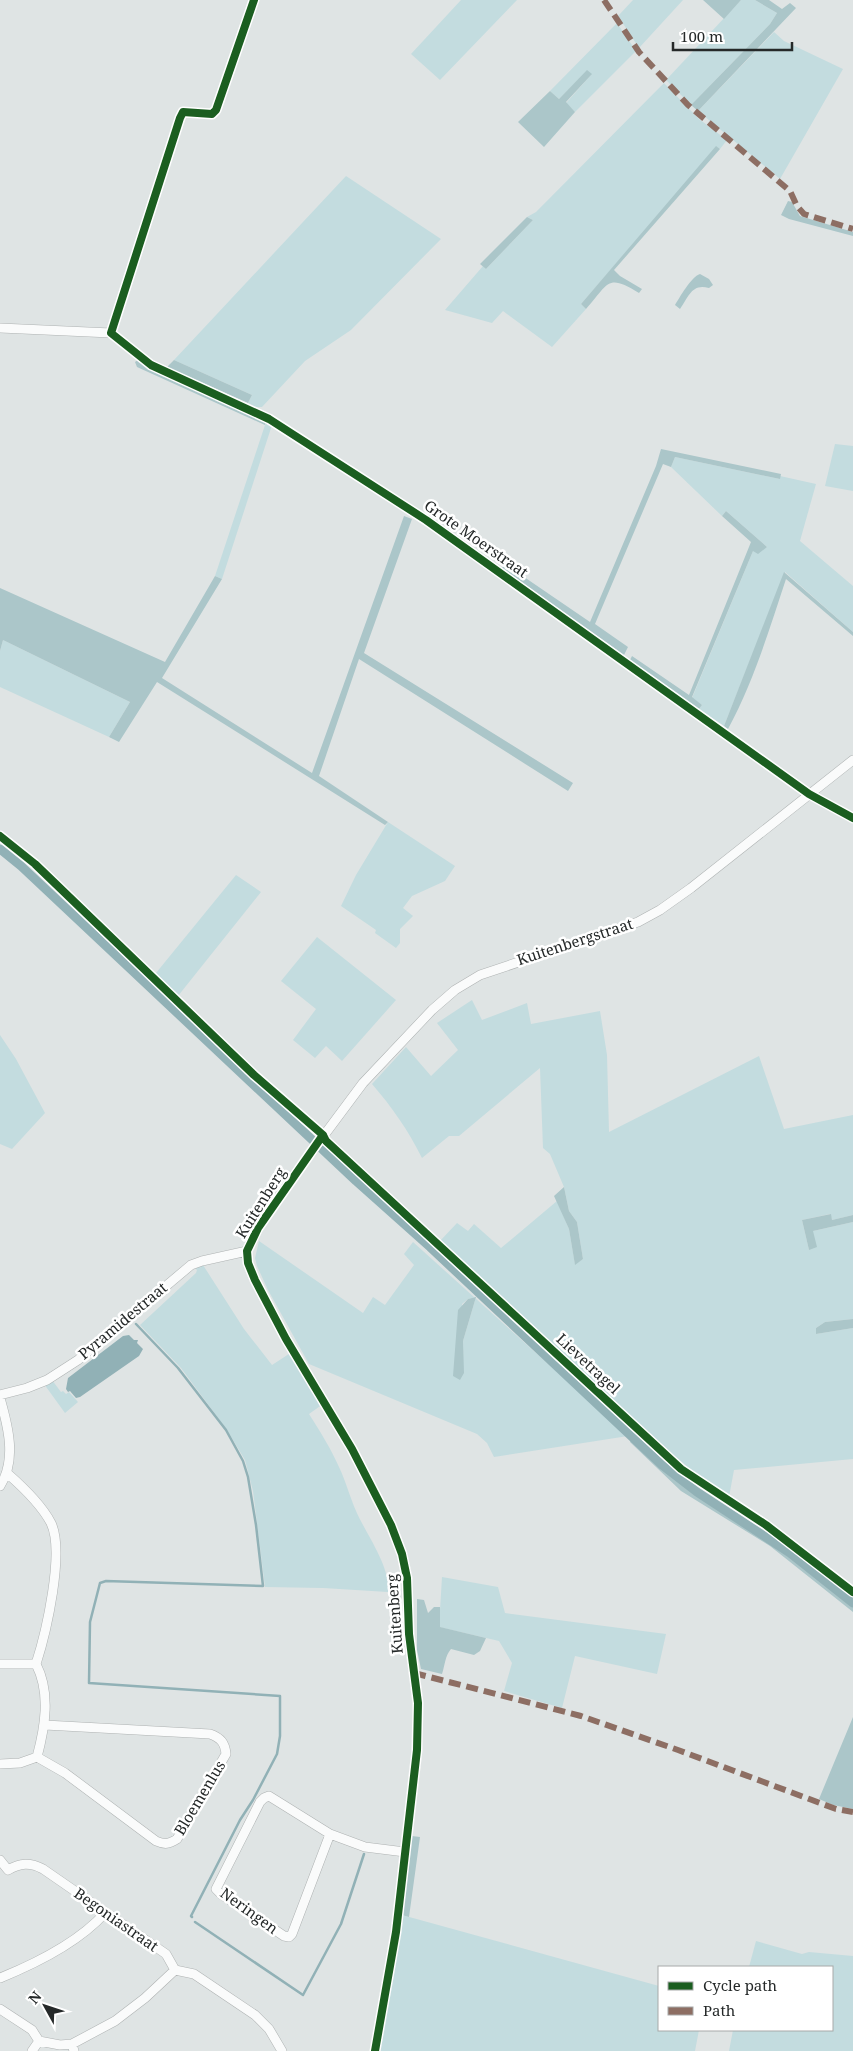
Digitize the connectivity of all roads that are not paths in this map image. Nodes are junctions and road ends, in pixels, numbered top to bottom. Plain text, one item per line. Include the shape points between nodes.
1 (0, 328) edge
2 (853, 760) edge
3 (809, 794) junction
4 (853, 818) edge
5 (317, 1144) joint
6 (247, 1251) junction
7 (0, 1396) edge
8 (8, 1474) junction
9 (0, 1486) edge
10 (0, 1664) edge
11 (36, 1664) junction
12 (46, 1724) junction
13 (37, 1758) junction
14 (0, 1764) edge
15 (330, 1834) junction
16 (405, 1852) junction
17 (0, 1860) edge
18 (8, 1870) junction
19 (0, 1878) edge
20 (105, 1913) junction
21 (175, 1970) junction
22 (0, 1978) edge
23 (0, 2009) edge
24 (39, 2041) junction
25 (73, 2048) edge
26 (32, 2051) edge
27 (282, 2051) edge
28 (375, 2051) edge

1 - 3 street, Grote Moerstraat via 112,333 151,365 269,419 426,520
2 - 3 street, Kuitenbergstraat
3 - 4 street, Grote Moerstraat
3 - 5 street, Kuitenbergstraat via 660,910 638,922 480,975 460,987 400,1042 363,1083
5 - 6 street, Kuitenberg via 258,1228
6 - 7 street, Pyramidestraat via 191,1265 78,1360 47,1380
6 - 16 street, Kuitenberg via 255,1280 286,1340 352,1449 391,1525 402,1554 418,1703
7 - 8 street via 10,1432
8 - 9 street
8 - 11 street via 39,1505 51,1524 57,1544 55,1572
10 - 11 street
11 - 12 street via 43,1687
12 - 13 street
12 - 13 street, Bloemenlus via 210,1734 226,1746 226,1754 177,1839 164,1844 65,1773
13 - 14 street
15 - 15 street, Neringen via 266,1796 216,1889 289,1937
15 - 16 street, Neringen via 365,1847
16 - 28 street, Kuitenberg via 396,1932
17 - 18 street
18 - 19 street
18 - 20 street, Begoniastraat via 23,1863 36,1866
20 - 21 street, Begoniastraat via 166,1954
20 - 22 street via 56,1951
21 - 25 street via 115,2021
21 - 27 street via 194,1974 250,2011 269,2029
23 - 24 street via 32,2030
24 - 25 street
24 - 26 street

